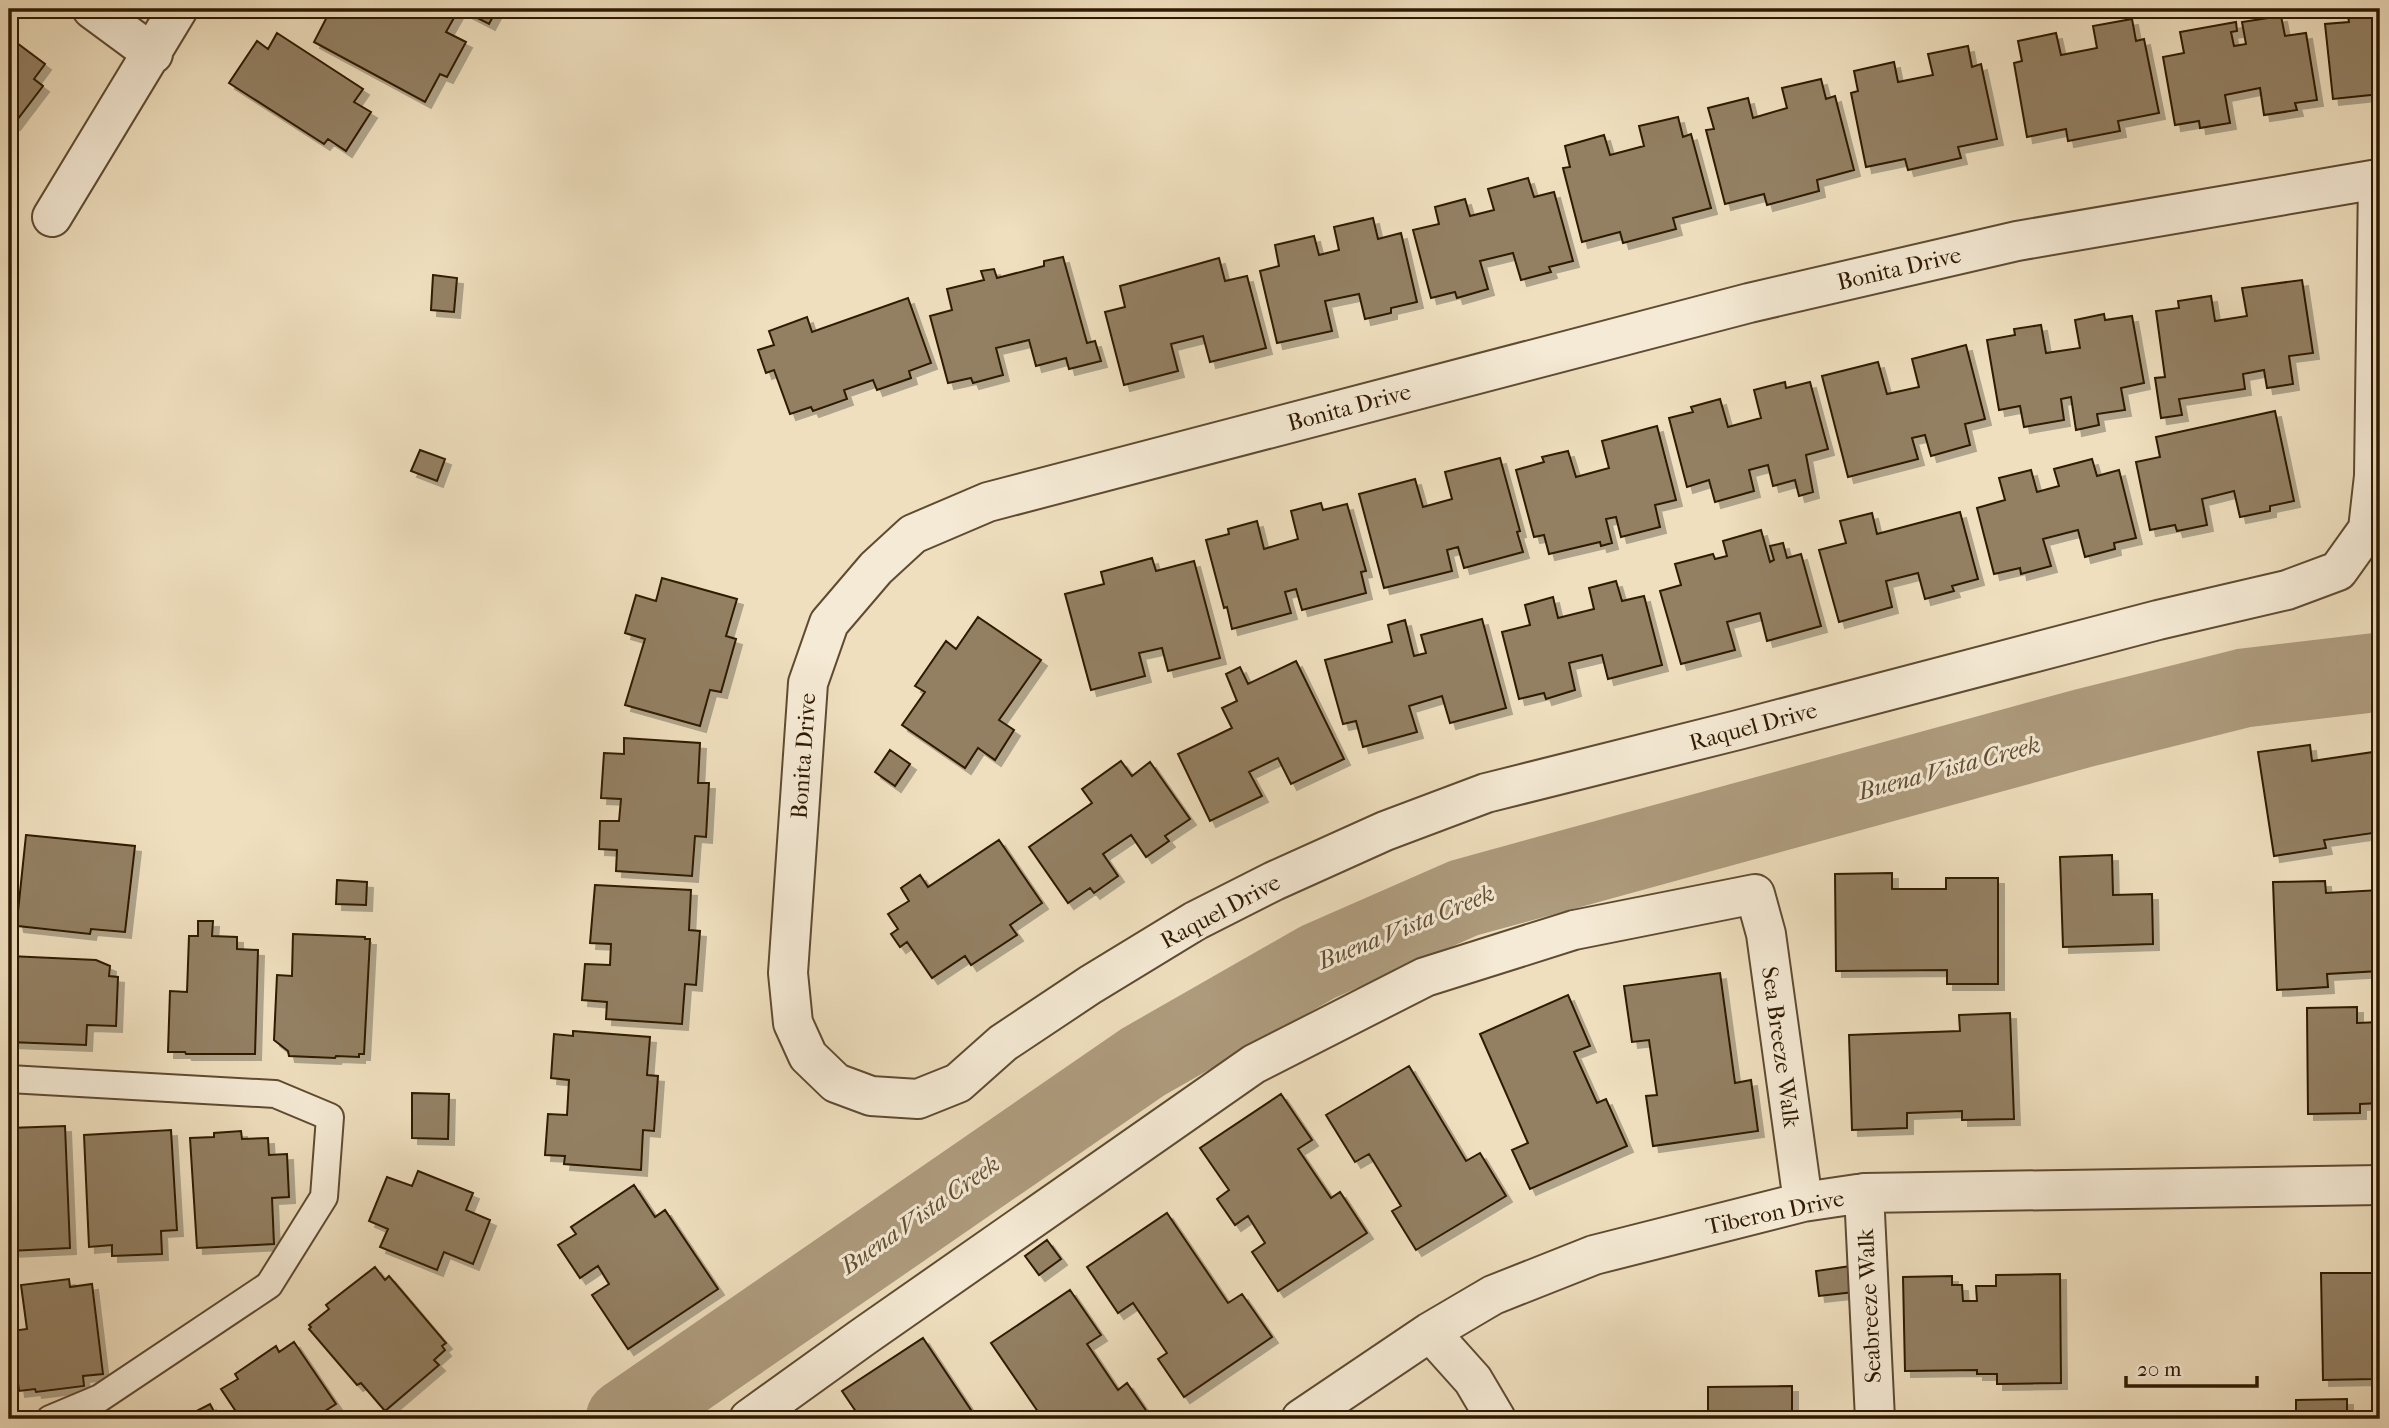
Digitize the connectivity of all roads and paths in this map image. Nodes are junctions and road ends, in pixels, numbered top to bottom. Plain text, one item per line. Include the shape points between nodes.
1 (92, 9) edge
2 (178, 9) edge
3 (153, 54) junction
4 (2379, 179) edge
5 (52, 217) dead end
6 (9, 1079) edge
7 (836, 1083) joint
8 (2380, 1185) edge
9 (1864, 1193) junction
10 (1803, 1202) junction
11 (1430, 1332) junction
12 (50, 1419) edge
13 (749, 1419) edge
14 (1301, 1419) edge
15 (1496, 1419) edge
16 (1875, 1419) edge

1 - 3 street
2 - 3 street
3 - 5 street
4 - 7 street, Raquel Drive via 2374,476 2368,529 2338,571 2287,590 1486,793 1385,831 1195,920 1003,1043 958,1083 918,1099 872,1096
4 - 7 street, Bonita Drive via 2017,241 1749,303 988,502 913,534 876,568 829,623 808,682 788,974 793,1023 808,1056
6 - 12 lane via 275,1094 330,1117 324,1197 269,1285 100,1398
8 - 9 street, Tiberon Drive
9 - 10 street, Tiberon Drive
9 - 16 street, Seabreeze Walk
10 - 11 street, Tiberon Drive via 1594,1255 1493,1296
10 - 13 street, Sea Breeze Walk via 1766,934 1755,894 1574,930 1424,976 1254,1063
11 - 14 street, Tiberon Drive
11 - 15 street via 1473,1380

